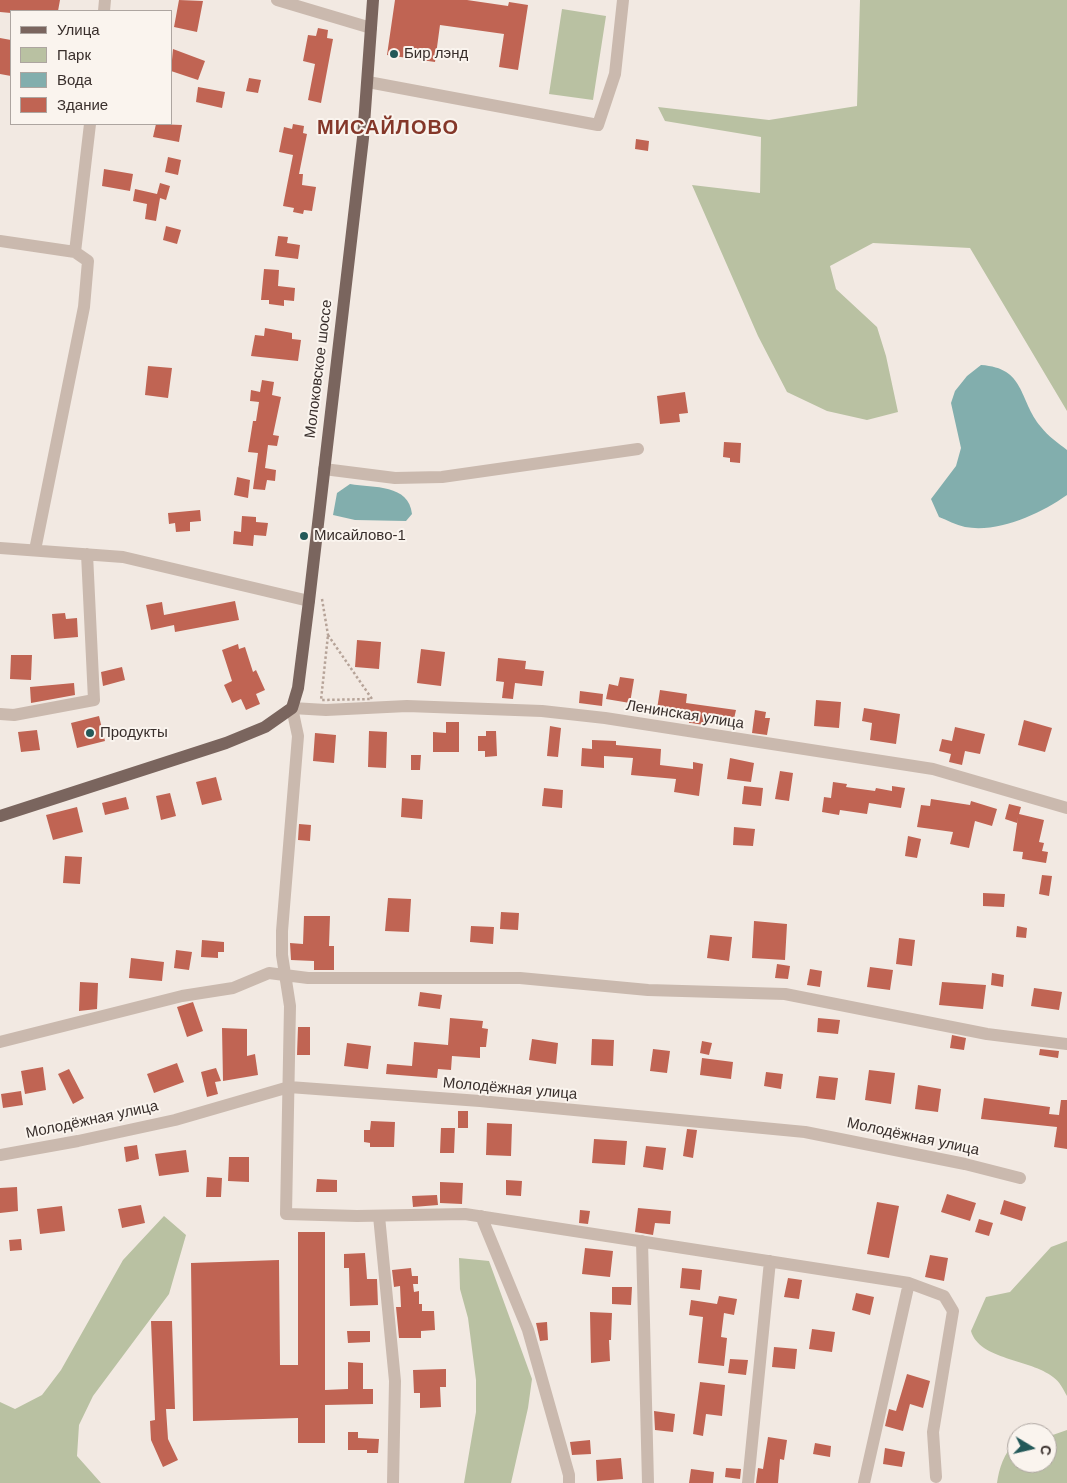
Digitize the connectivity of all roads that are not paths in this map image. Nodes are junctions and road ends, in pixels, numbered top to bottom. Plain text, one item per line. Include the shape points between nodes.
1 (277, 0) edge
2 (373, 0) edge
3 (623, 0) edge
4 (371, 28) junction
5 (368, 82) junction
6 (90, 125) edge
7 (0, 241) edge
8 (75, 252) junction
9 (638, 449) dead end
10 (324, 469) junction
11 (0, 548) edge
12 (35, 550) junction
13 (87, 554) junction
14 (309, 601) junction
15 (292, 708) junction
16 (0, 714) edge
17 (1067, 808) edge
18 (0, 816) edge
19 (285, 975) junction
20 (0, 1042) edge
21 (1067, 1044) edge
22 (289, 1087) junction
23 (0, 1155) edge
24 (1020, 1178) dead end
25 (379, 1216) junction
26 (481, 1216) junction
27 (642, 1241) junction
28 (770, 1261) junction
29 (909, 1283) junction
30 (936, 1477) dead end
31 (393, 1483) edge
32 (569, 1483) edge
33 (648, 1483) edge
34 (748, 1483) edge
35 (864, 1483) edge

1 - 4 street
2 - 4 main road, Молоковское шоссе
3 - 5 street via 615,74 598,125
4 - 5 main road, Молоковское шоссе
5 - 10 main road, Молоковское шоссе
6 - 8 street
7 - 8 street
8 - 12 street via 88,261 84,307
9 - 10 street via 442,477 395,478
10 - 14 main road, Молоковское шоссе
11 - 12 street
12 - 13 street
13 - 14 street via 123,557
13 - 16 street via 94,700
14 - 15 main road, Молоковское шоссе via 298,688
15 - 17 street, Ленинская улица via 326,710 407,706 542,711 605,718 933,770
15 - 18 main road via 264,727 226,743
15 - 19 street via 298,736 282,931
19 - 20 street via 269,972 233,988 182,996
19 - 21 street via 308,978 520,978 648,990 785,994 987,1034
19 - 22 street via 290,1006
22 - 23 street, Молодёжная улица via 175,1120
22 - 24 street, Молодёжная улица via 480,1101 805,1132
22 - 25 street via 286,1214
25 - 26 street
25 - 31 street via 395,1381
26 - 27 street
26 - 32 street via 528,1330
27 - 28 street
27 - 33 street
28 - 29 street
28 - 34 street
29 - 30 street via 944,1296 954,1311 933,1432
29 - 35 street

